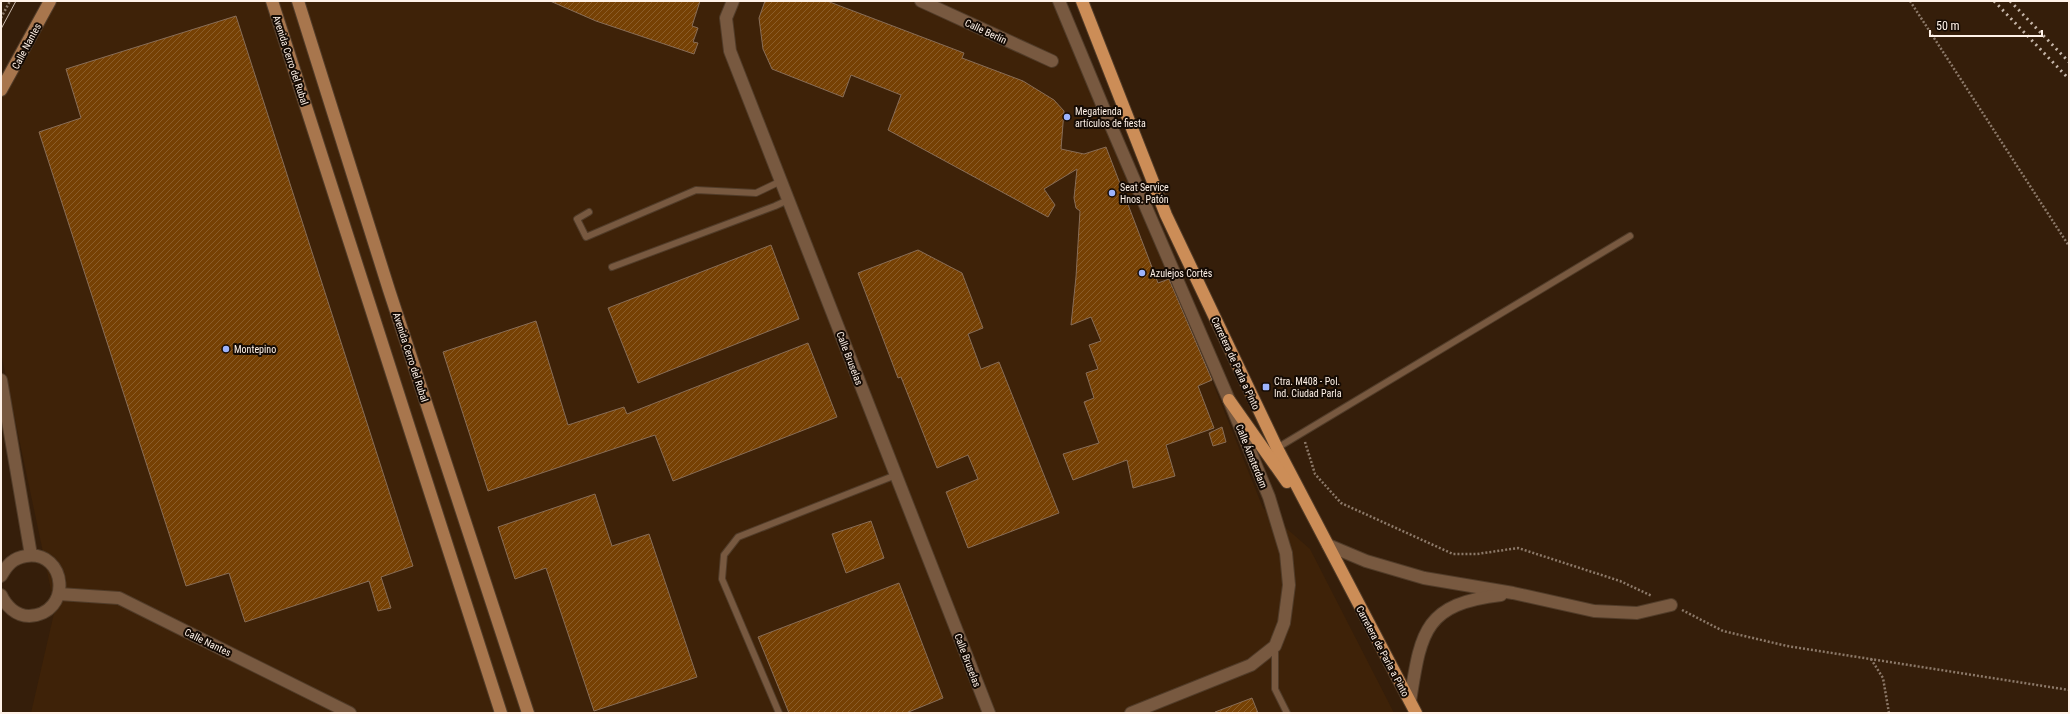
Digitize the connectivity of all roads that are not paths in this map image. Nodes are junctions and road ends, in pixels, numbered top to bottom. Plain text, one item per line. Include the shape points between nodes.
1 (50, 1) edge
2 (272, 1) edge
3 (298, 1) edge
4 (733, 1) edge
5 (921, 1) edge
6 (1059, 1) edge
7 (1082, 1) edge
8 (1052, 61) dead end
9 (1, 90) edge
10 (781, 181) junction
11 (788, 200) junction
12 (589, 212) dead end
13 (1630, 236) dead end
14 (612, 267) dead end
15 (1, 380) edge
16 (1229, 400) junction
17 (1276, 448) junction
18 (896, 475) junction
19 (1317, 525) junction
20 (1328, 545) junction
21 (31, 555) junction
22 (1, 557) edge
23 (13, 560) junction
24 (1, 576) edge
25 (1513, 593) junction
26 (59, 594) junction
27 (1, 595) edge
28 (1671, 605) dead end
29 (1275, 646) junction
30 (1410, 702) junction
31 (350, 713) edge
32 (501, 713) edge
33 (528, 713) edge
34 (779, 713) edge
35 (989, 713) edge
36 (1131, 713) edge
37 (1287, 713) edge
38 (1416, 713) edge

1 - 9 street, Calle Nantes
2 - 32 street, Avenida Cerro del Rubal
3 - 33 street, Avenida Cerro del Rubal
4 - 10 street, Calle Bruselas via 726,18 730,51
5 - 8 street, Calle Berlín
6 - 16 street, Calle Ámsterdam
7 - 17 main road, Carretera de Parla a Pinto via 1166,215
10 - 11 street, Calle Bruselas
10 - 12 lane via 756,193 696,190 586,237 577,219
11 - 14 lane
11 - 18 street, Calle Bruselas
13 - 17 lane
15 - 21 street
16 - 19 main road
16 - 29 street, Calle Ámsterdam via 1269,497 1286,553 1289,585 1284,623
17 - 19 main road, Carretera de Parla a Pinto
18 - 34 lane via 738,537 724,555 722,579
18 - 35 street, Calle Bruselas
19 - 20 main road, Carretera de Parla a Pinto
20 - 25 street via 1366,561 1424,578
20 - 30 main road, Carretera de Parla a Pinto
21 - 23 street
21 - 26 street via 49,562 54,568 60,583
22 - 23 street
23 - 24 street
25 - 28 street via 1594,611 1637,613
25 - 30 street via 1476,598 1449,608 1433,622 1422,639
26 - 27 street via 47,611 28,616 12,610
26 - 31 street, Calle Nantes via 119,598
29 - 36 street via 1251,665
29 - 37 lane via 1274,689
30 - 38 main road, Carretera de Parla a Pinto

